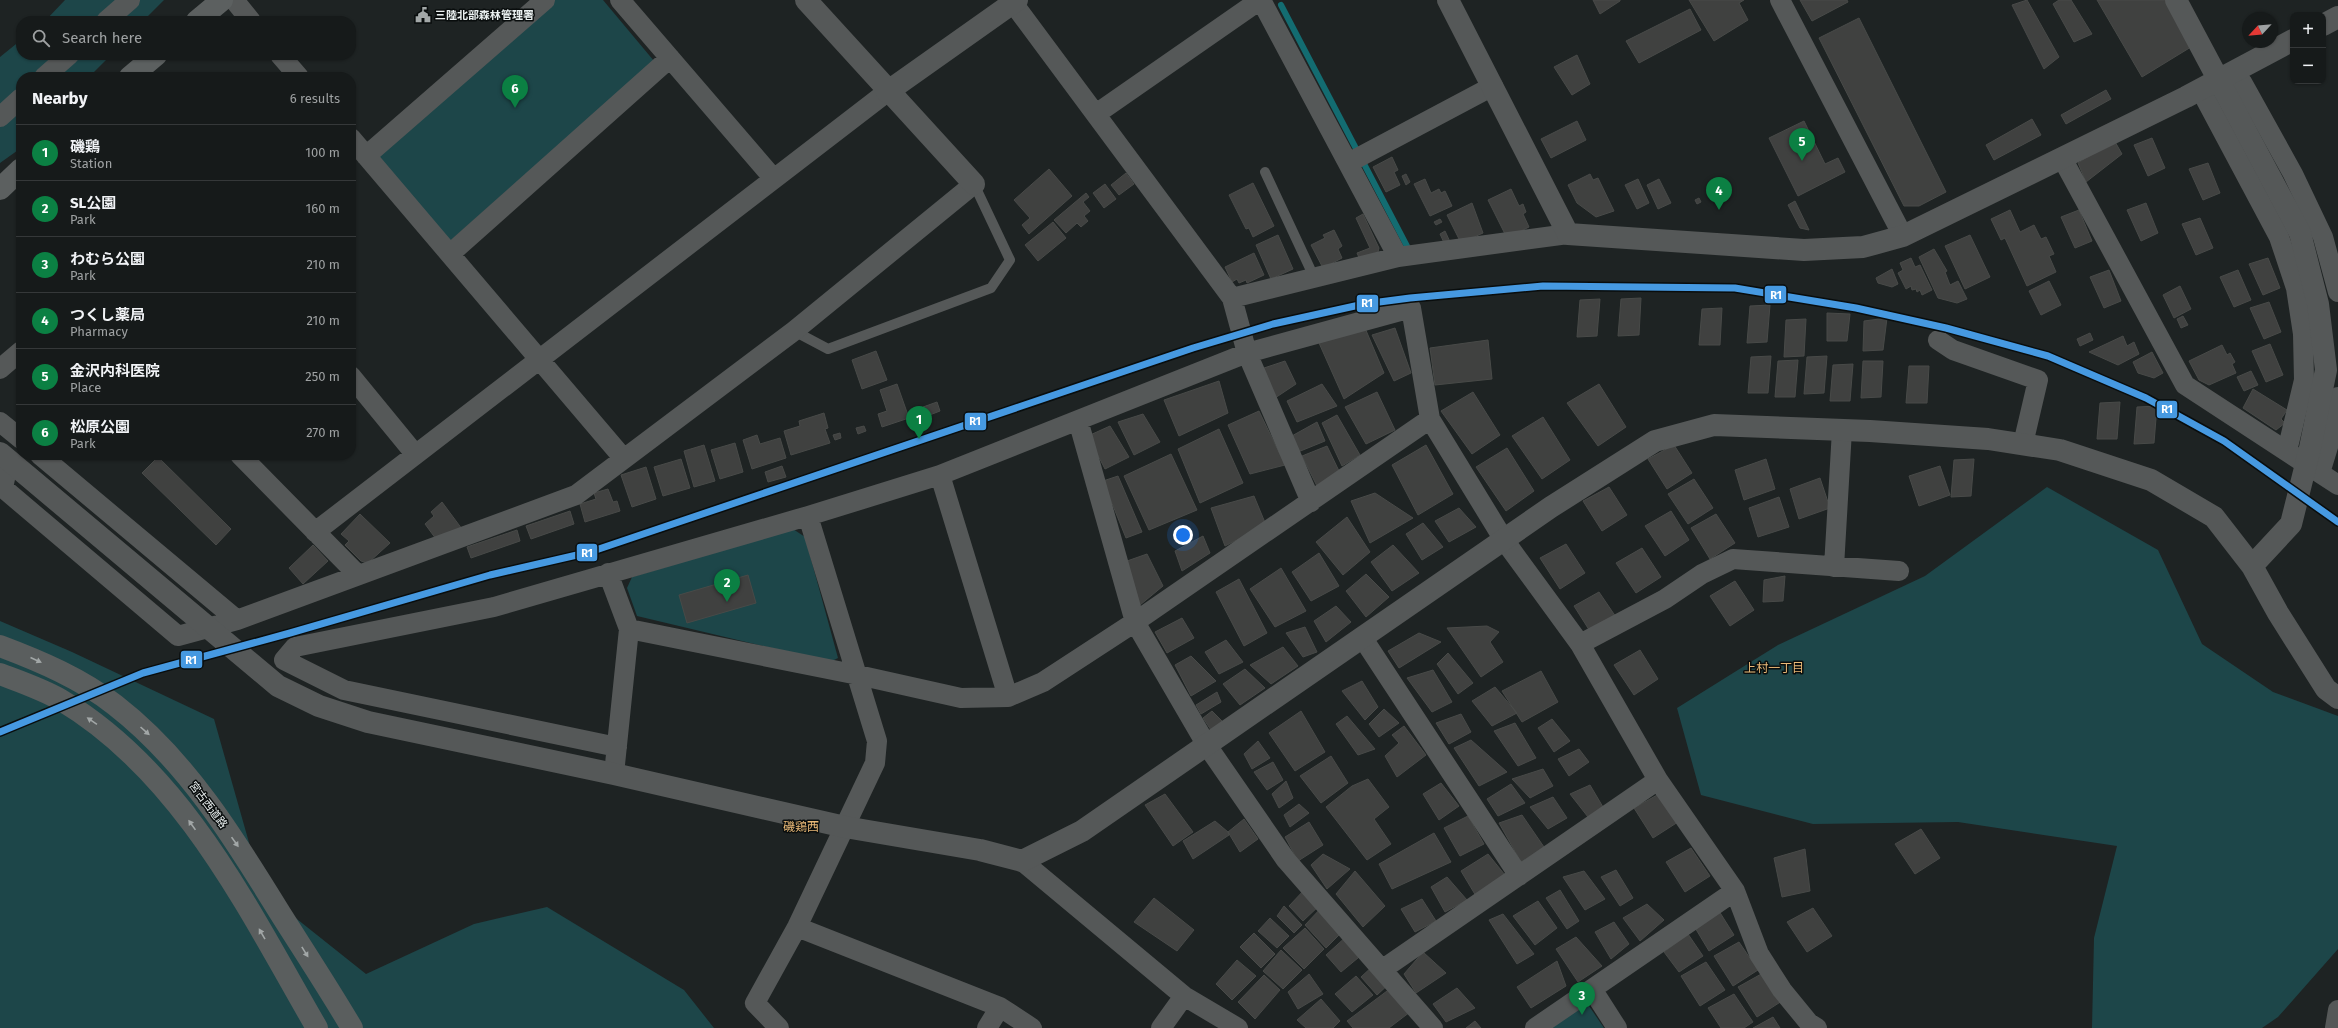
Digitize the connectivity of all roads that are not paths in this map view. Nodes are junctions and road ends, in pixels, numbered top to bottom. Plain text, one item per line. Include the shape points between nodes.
1 (130, 0) edge
2 (222, 0) edge
3 (234, 0) edge
4 (545, 0) edge
5 (620, 0) edge
6 (806, 0) edge
7 (1260, 0) edge
8 (1448, 0) edge
9 (1780, 0) edge
10 (2176, 0) edge
11 (1015, 1) edge
12 (112, 16) edge
13 (203, 16) edge
14 (248, 16) edge
15 (2338, 17) edge
16 (2326, 23) edge
17 (2290, 42) edge
18 (670, 58) junction
19 (63, 60) edge
20 (150, 60) edge
21 (284, 60) edge
22 (50, 72) edge
23 (136, 72) edge
24 (295, 72) edge
25 (2220, 79) junction
26 (2242, 82) dead end
27 (1493, 86) junction
28 (887, 92) junction
29 (2206, 100) dead end
30 (16, 103) edge
31 (1096, 114) junction
32 (0, 117) edge
33 (356, 144) edge
34 (366, 156) junction
35 (2062, 158) junction
36 (1348, 163) junction
37 (1265, 172) dead end
38 (16, 174) edge
39 (774, 179) junction
40 (974, 184) junction
41 (0, 189) edge
42 (1568, 234) junction
43 (1903, 236) junction
44 (450, 254) junction
45 (1398, 257) junction
46 (1314, 278) junction
47 (2338, 292) edge
48 (1232, 298) junction
49 (794, 331) junction
50 (1938, 340) dead end
51 (1247, 353) junction
52 (16, 355) edge
53 (539, 360) junction
54 (0, 369) edge
55 (356, 382) edge
56 (2338, 397) edge
57 (1430, 418) junction
58 (1078, 420) junction
59 (0, 422) edge
60 (1842, 430) junction
61 (16, 435) edge
62 (2023, 444) junction
63 (2287, 451) junction
64 (415, 454) junction
65 (4, 457) edge
66 (624, 459) junction
67 (46, 460) edge
68 (245, 460) edge
69 (2320, 473) junction
70 (940, 475) junction
71 (2338, 486) edge
72 (1312, 502) junction
73 (808, 516) junction
74 (315, 532) junction
75 (1504, 540) junction
76 (2252, 566) junction
77 (1834, 567) junction
78 (1900, 571) dead end
79 (608, 573) junction
80 (358, 575) junction
81 (237, 620) junction
82 (1135, 622) junction
83 (629, 629) junction
84 (1362, 637) junction
85 (1580, 644) junction
86 (0, 646) edge
87 (0, 674) edge
88 (858, 675) junction
89 (1008, 698) junction
90 (2338, 698) edge
91 (1206, 744) junction
92 (617, 747) junction
93 (614, 774) junction
94 (1658, 780) junction
95 (845, 826) junction
96 (1022, 861) junction
97 (1519, 876) junction
98 (1735, 891) junction
99 (797, 928) junction
100 (1383, 969) junction
101 (1592, 989) junction
102 (1184, 996) junction
103 (1000, 1007) junction
104 (2338, 1010) edge
105 (317, 1028) edge
106 (352, 1028) edge
107 (779, 1028) edge
108 (987, 1028) edge
109 (1032, 1028) edge
110 (1161, 1028) edge
111 (1238, 1028) edge
112 (1433, 1028) edge
113 (1535, 1028) edge
114 (1617, 1028) edge
115 (1817, 1028) edge
116 (2335, 1028) edge

1 - 12 street
2 - 13 highway
3 - 14 street
4 - 34 street
5 - 18 street
6 - 28 street
7 - 31 street
7 - 36 street
8 - 27 street
9 - 43 street
10 - 25 street
11 - 28 street
11 - 31 street
15 - 16 street
17 - 25 street
18 - 39 street
18 - 44 street
19 - 22 street
20 - 23 highway
21 - 24 street
25 - 35 street
25 - 76 street via 2300,234 2318,304 2326,370 2291,524
26 - 47 street via 2293,174 2323,237
27 - 36 street
27 - 42 street
28 - 39 street
28 - 40 street
29 - 63 street via 2279,237 2296,288 2303,334 2304,380
30 - 32 street
31 - 48 street
33 - 34 street
34 - 44 street
35 - 43 street
35 - 63 street via 2186,385
36 - 45 street
37 - 46 lane
38 - 41 highway
39 - 53 street
40 - 49 street
40 - 49 lane via 1010,260 991,288 828,349
42 - 43 street via 1804,250 1863,247
42 - 45 street
44 - 53 street
45 - 46 street
46 - 48 street
48 - 51 street
49 - 66 street
50 - 62 street via 1953,350 2038,380
51 - 57 street via 1411,308
51 - 58 street
51 - 72 street
52 - 54 street
53 - 64 street
53 - 66 street
55 - 64 street
56 - 69 street via 2334,427
57 - 72 street
57 - 75 street
58 - 70 street
58 - 82 street
59 - 61 street
60 - 62 street via 1988,439
60 - 75 street via 1714,425 1654,441
60 - 77 street
62 - 76 street via 2060,450 2151,480 2214,517
63 - 69 street
64 - 74 street
65 - 81 street via 2,488 178,636
65 - 93 street via 278,686 319,706 368,722
66 - 80 street via 576,495
67 - 81 street
68 - 74 street
69 - 71 street
70 - 73 street
70 - 89 street
72 - 82 street
73 - 79 street
73 - 88 street
74 - 80 street
75 - 84 street
75 - 85 street
76 - 90 street via 2326,689
77 - 78 street
77 - 85 street via 1733,559
79 - 83 street
79 - 92 street via 494,607 295,647 284,660 344,690
80 - 81 street
82 - 89 street via 1043,682
82 - 91 street
83 - 88 street
83 - 92 street
84 - 91 street
84 - 97 street
85 - 94 street
86 -> 106 highway, 宮古西道路 via 74,679 115,705 155,740 202,795 242,852
105 -> 87 highway via 221,865 183,812 138,760 100,727 60,700
88 - 89 street via 961,698
88 - 95 street via 877,742 875,763
91 - 96 street via 1082,831
91 - 100 street via 1286,860
92 - 93 street
93 - 95 street
94 - 97 street
94 - 98 street
95 - 96 street via 980,850
95 - 99 street
96 - 102 street
97 - 100 street
98 - 101 street
98 - 115 street via 1759,954 1782,990 1809,1023
99 - 103 street
99 - 107 street via 755,1003
100 - 112 street
101 - 113 street
101 - 114 street
102 - 110 street
102 - 111 street
103 - 108 street
103 - 109 street
104 - 116 street

